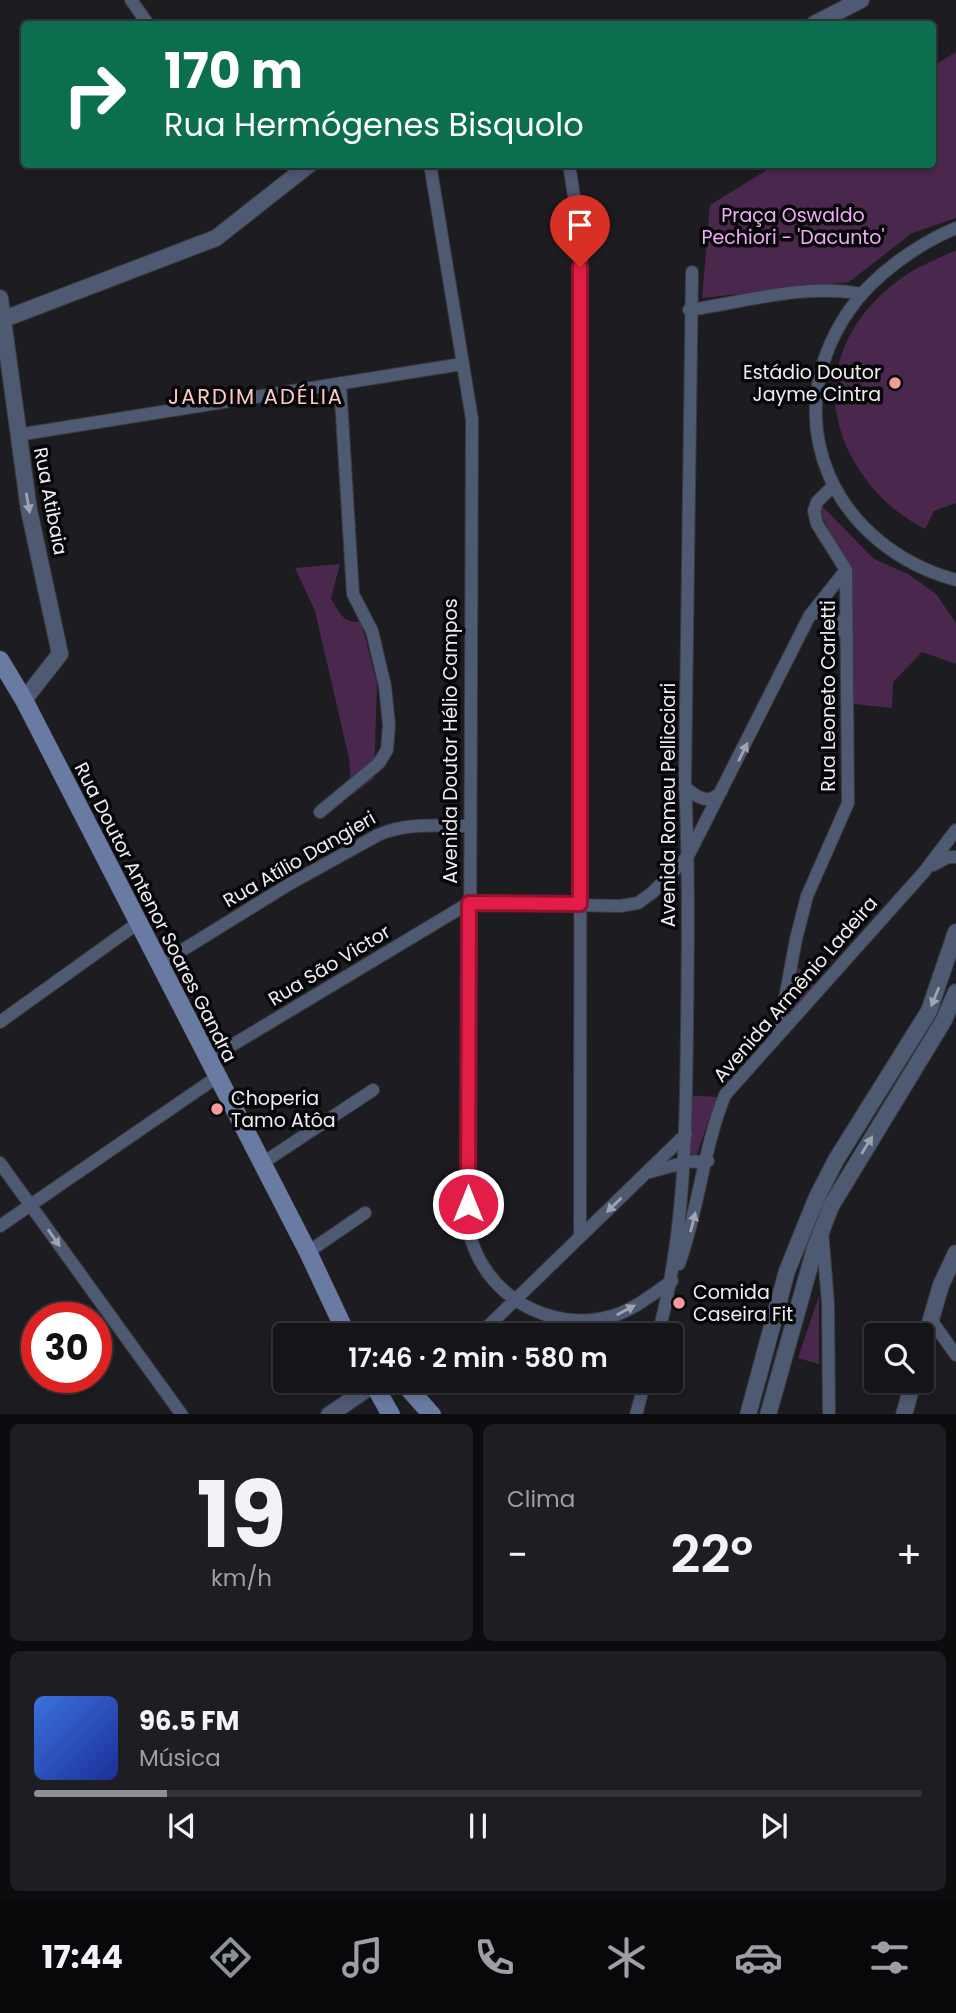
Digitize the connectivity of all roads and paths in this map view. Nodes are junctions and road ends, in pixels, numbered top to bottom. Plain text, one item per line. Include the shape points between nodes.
1 (131, 0) edge
2 (861, 0) edge
3 (146, 21) edge
4 (820, 21) edge
5 (305, 168) edge
6 (431, 168) edge
7 (570, 168) edge
8 (956, 228) edge
9 (691, 272) dead end
10 (862, 294) junction
11 (0, 298) edge
12 (689, 310) junction
13 (4, 319) junction
14 (462, 364) junction
15 (340, 383) junction
16 (17, 435) junction
17 (833, 486) junction
18 (846, 570) junction
19 (952, 579) edge
20 (956, 593) edge
21 (810, 615) junction
22 (847, 638) junction
23 (0, 660) edge
24 (24, 700) junction
25 (726, 786) junction
26 (686, 788) junction
27 (320, 812) dead end
28 (469, 826) junction
29 (956, 830) edge
30 (688, 856) junction
31 (956, 857) edge
32 (924, 872) junction
33 (469, 903) junction
34 (580, 904) junction
35 (138, 923) junction
36 (956, 932) edge
37 (160, 964) junction
38 (956, 992) edge
39 (0, 1022) edge
40 (778, 1036) junction
41 (209, 1059) junction
42 (217, 1077) junction
43 (373, 1090) dead end
44 (686, 1134) junction
45 (836, 1160) junction
46 (708, 1161) junction
47 (686, 1162) junction
48 (0, 1163) edge
49 (261, 1164) junction
50 (851, 1171) junction
51 (647, 1173) junction
52 (30, 1205) junction
53 (365, 1213) dead end
54 (0, 1226) edge
55 (822, 1227) junction
56 (580, 1237) junction
57 (799, 1238) junction
58 (815, 1248) junction
59 (308, 1252) junction
60 (956, 1253) edge
61 (807, 1276) junction
62 (673, 1281) junction
63 (515, 1301) junction
64 (828, 1303) junction
65 (337, 1311) junction
66 (931, 1320) junction
67 (342, 1323) edge
68 (348, 1323) edge
69 (492, 1323) edge
70 (661, 1323) edge
71 (930, 1323) edge
72 (764, 1354) junction
73 (956, 1355) edge
74 (783, 1360) junction
75 (362, 1393) edge
76 (383, 1393) edge
77 (413, 1393) edge
78 (642, 1393) edge
79 (910, 1393) edge
80 (182, 1414) edge
81 (331, 1414) edge
82 (391, 1414) edge
83 (431, 1414) edge
84 (636, 1414) edge
85 (748, 1414) edge
86 (768, 1414) edge
87 (829, 1414) edge
88 (904, 1414) edge

1 - 3 street
2 - 4 street
5 - 13 street via 216,238
6 - 14 street, Avenida Doutor Hélio Campos
7 - 34 street via 581,241
8 - 10 street via 883,273
9 - 12 street, Avenida Romeu Pellicciari
10 - 12 street via 801,293
10 - 17 street via 836,334 818,402 821,455
11 - 13 street, Rua Atibaia
12 - 26 street, Avenida Romeu Pellicciari
13 - 16 street, Rua Atibaia
14 - 15 street
14 - 28 street, Avenida Doutor Hélio Campos via 472,419
15 - 16 street
15 - 27 street via 353,594 372,631 385,686 387,750 379,763
16 -> 24 street, Rua Atibaia via 60,654
17 - 18 street via 814,512
17 - 19 street via 850,512 887,550
18 - 21 street
18 - 22 street, Rua Leoneto Carletti
19 - 20 street
21 - 22 street via 821,611 835,618
25 -> 21 street
22 - 40 street, Rua Leoneto Carletti via 848,803 807,896
23 - 24 main road, Rua Doutor Antenor Soares Gandra
24 - 35 main road, Rua Doutor Antenor Soares Gandra
25 - 26 street via 715,798 705,800
25 - 30 street
26 - 30 street, Avenida Romeu Pellicciari
28 - 33 street, Avenida Doutor Hélio Campos
28 - 37 street, Rua Atílio Dangieri via 393,828 291,883
29 - 32 street, Avenida Armênio Ladeira
30 - 34 street via 638,903
30 - 44 street, Avenida Romeu Pellicciari
31 - 32 street via 942,859
32 - 40 street, Avenida Armênio Ladeira
33 - 34 street
33 - 41 street, Rua São Victor
33 - 63 street, Avenida Doutor Hélio Campos via 468,1231 481,1263
34 - 56 street
35 - 37 main road, Rua Doutor Antenor Soares Gandra
35 - 39 street
36 -> 45 street via 929,1011
37 - 41 main road, Rua Doutor Antenor Soares Gandra
50 -> 38 street via 944,1020
40 - 46 street, Avenida Armênio Ladeira via 725,1095
41 - 42 main road, Rua Doutor Antenor Soares Gandra
42 - 49 main road, Rua Doutor Antenor Soares Gandra
42 - 52 street
43 - 49 street
44 - 47 street, Avenida Romeu Pellicciari
44 - 51 street
45 - 50 street
45 - 57 street
46 - 47 street
62 -> 46 street, Avenida Armênio Ladeira
47 - 51 street
47 - 62 street, Avenida Romeu Pellicciari
48 - 52 street
49 - 59 main road, Rua Doutor Antenor Soares Gandra
50 - 55 street
51 -> 56 street
52 - 54 street
52 -> 80 street
53 - 59 street
55 - 58 street
55 - 64 street
56 - 63 street
57 - 58 street
57 - 72 street
58 - 61 street
59 - 65 main road, Rua Doutor Antenor Soares Gandra
60 - 66 street
61 - 64 street via 820,1286
61 - 74 street
63 -> 62 street, Avenida Doutor Hélio Campos via 566,1322 590,1321 615,1315
62 - 70 street, Avenida Romeu Pellicciari
63 - 69 street
64 - 87 street
65 - 67 main road, Rua Doutor Antenor Soares Gandra
65 - 68 main road
66 - 71 street
66 - 73 street
72 - 74 street
72 - 85 street
74 - 86 street
75 - 81 street
76 - 82 main road
77 - 83 main road
78 - 84 street
79 - 88 street

